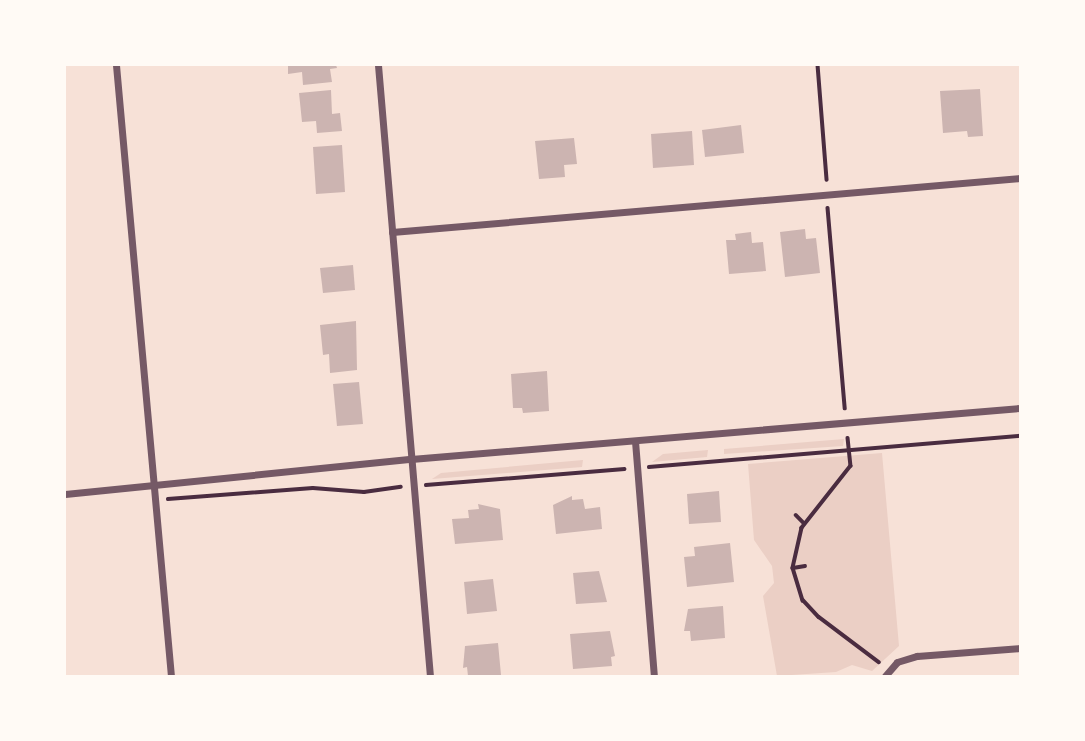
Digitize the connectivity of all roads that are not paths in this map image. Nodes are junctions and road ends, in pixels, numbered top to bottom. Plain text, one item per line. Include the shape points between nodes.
1 (116, 65) edge
2 (378, 65) edge
3 (1020, 178) edge
4 (392, 232) junction
5 (1020, 408) edge
6 (635, 441) junction
7 (411, 459) junction
8 (153, 486) junction
9 (65, 494) edge
10 (1020, 648) edge
11 (171, 676) edge
12 (430, 676) edge
13 (654, 676) edge
14 (885, 676) edge

1 - 8 street
2 - 4 street
3 - 4 street
4 - 7 street
5 - 6 street
6 - 7 street
6 - 13 street
7 - 8 street
7 - 12 street
8 - 9 street
8 - 11 street
10 - 14 street via 917,656 897,662

